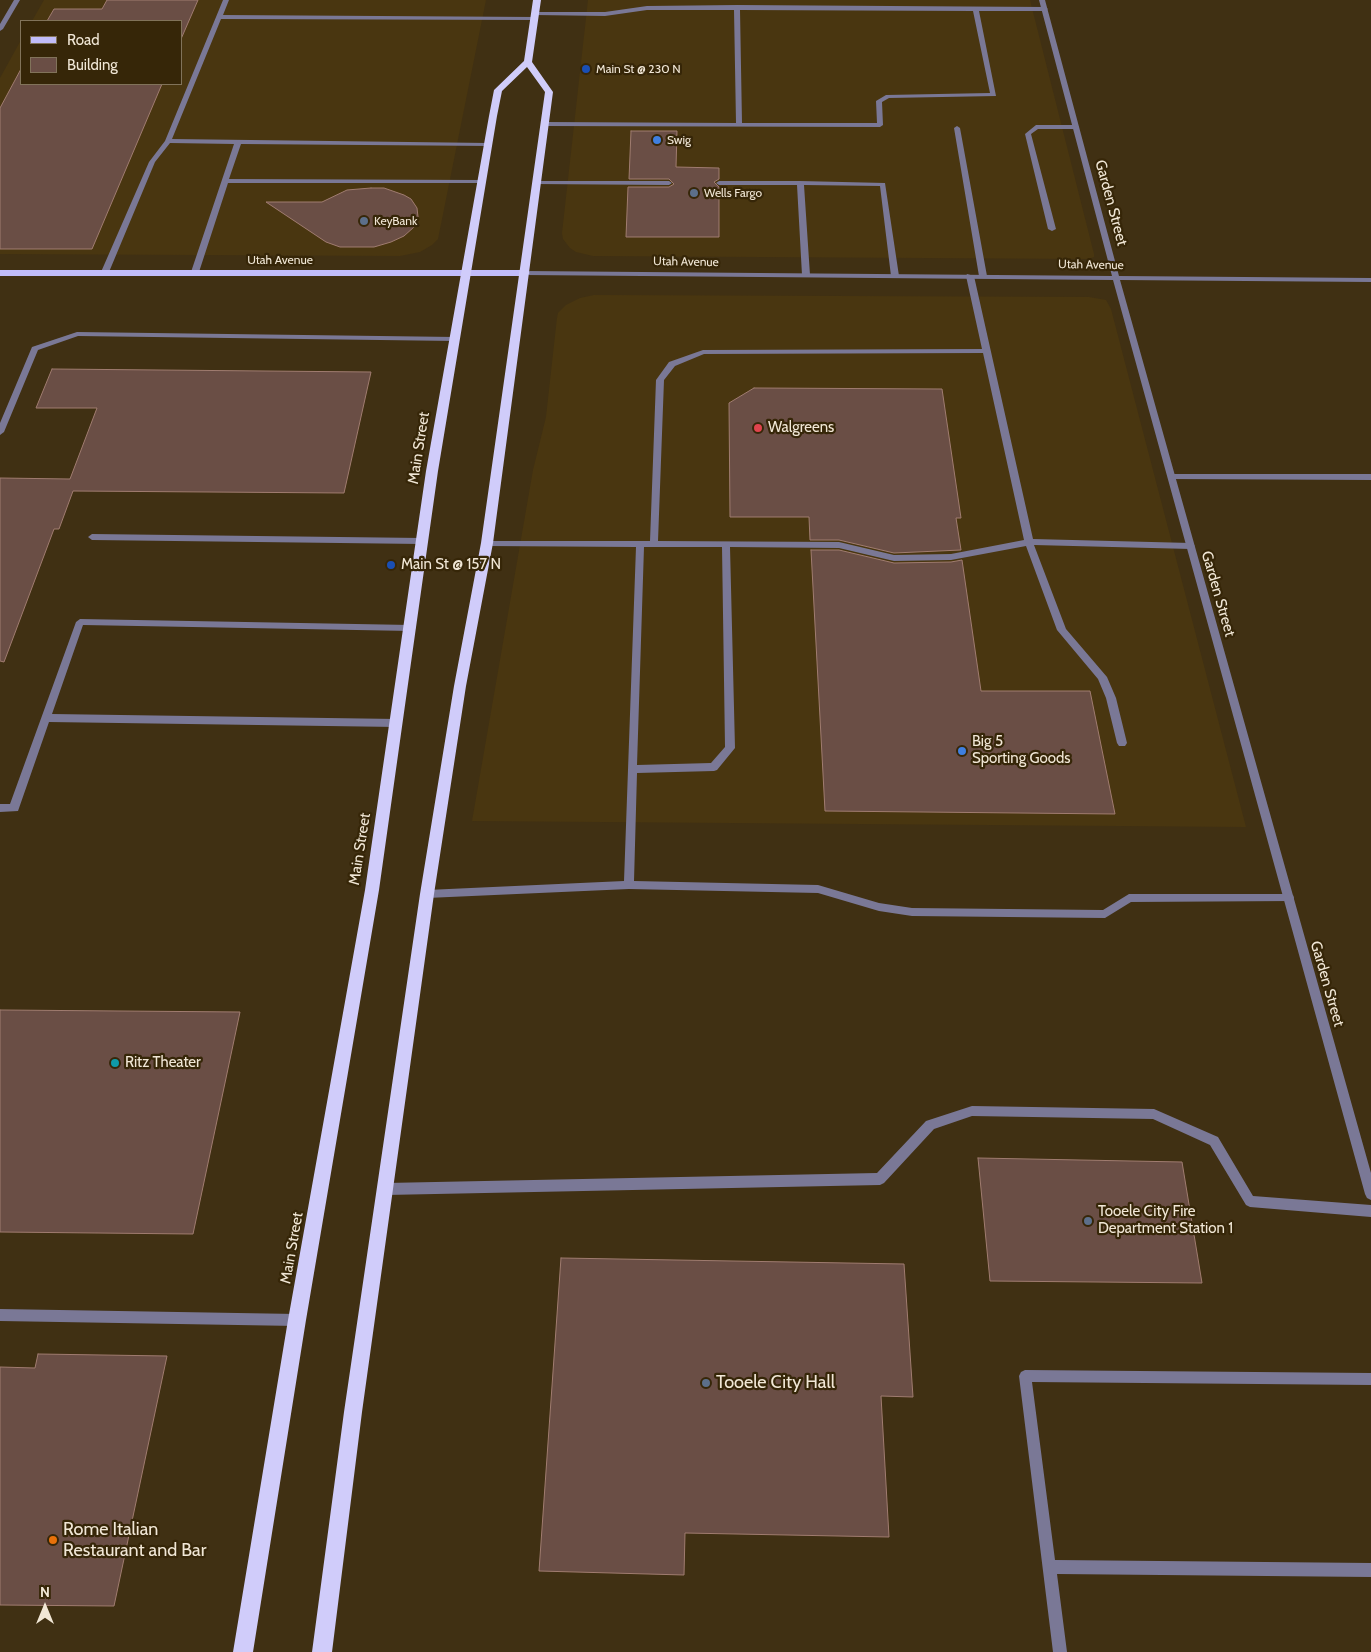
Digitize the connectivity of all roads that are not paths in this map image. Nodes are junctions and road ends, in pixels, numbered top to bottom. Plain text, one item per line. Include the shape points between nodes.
1 (17, 0) edge
2 (226, 0) edge
3 (537, 0) edge
4 (1044, 5) edge
5 (737, 7) junction
6 (976, 9) junction
7 (0, 14) edge
8 (9, 14) junction
9 (535, 16) junction
10 (219, 17) junction
11 (0, 29) edge
12 (528, 62) junction
13 (544, 124) junction
14 (739, 124) junction
15 (1076, 126) junction
16 (957, 128) dead end
17 (168, 141) junction
18 (238, 142) junction
19 (488, 145) junction
20 (225, 181) junction
21 (482, 182) junction
22 (536, 183) junction
23 (669, 183) dead end
24 (719, 183) dead end
25 (800, 184) junction
26 (1052, 229) dead end
27 (0, 272) edge
28 (105, 272) junction
29 (195, 272) junction
30 (467, 273) junction
31 (525, 273) junction
32 (806, 275) junction
33 (895, 276) junction
34 (970, 276) junction
35 (983, 276) junction
36 (1116, 278) junction
37 (1371, 280) edge
38 (455, 339) junction
39 (987, 351) junction
40 (0, 432) edge
41 (1172, 476) junction
42 (1371, 476) edge
43 (92, 537) dead end
44 (422, 540) junction
45 (1029, 542) junction
46 (487, 543) junction
47 (640, 544) junction
48 (654, 544) junction
49 (726, 544) junction
50 (1191, 546) junction
51 (411, 628) junction
52 (47, 718) junction
53 (397, 723) junction
54 (1122, 743) dead end
55 (632, 769) junction
56 (0, 808) edge
57 (629, 885) junction
58 (427, 894) junction
59 (1289, 898) junction
60 (386, 1189) junction
61 (1371, 1194) edge
62 (1371, 1211) edge
63 (0, 1315) edge
64 (297, 1320) junction
65 (1371, 1379) edge
66 (1049, 1567) junction
67 (1371, 1570) edge
68 (243, 1652) edge
69 (322, 1652) edge
70 (1060, 1652) edge

1 - 8 street
2 - 10 street
3 - 9 highway
4 - 6 street
4 - 15 street, Garden Street
5 - 6 street
5 - 9 street via 648,8 605,14
5 - 14 street
6 - 14 street via 994,95 888,96 879,101 880,125
7 - 8 street
8 - 11 street
9 - 10 street
9 - 12 highway
10 - 17 street
12 - 13 highway via 548,92
12 - 19 highway, Main Street via 498,90
13 - 14 street
13 - 22 highway
15 - 26 street via 1036,126 1028,134
15 - 36 street, Garden Street
16 - 35 street
17 - 18 street
17 - 28 street via 152,162
18 - 19 street
18 - 20 street
19 - 21 highway, Main Street
20 - 21 street
20 - 29 street
21 - 30 highway, Main Street
22 - 23 street
22 - 31 highway
24 - 25 street
25 - 32 street
25 - 33 street via 883,184
27 - 28 main road, Utah Avenue
28 - 29 main road, Utah Avenue
29 - 30 main road, Utah Avenue
30 - 31 main road, Utah Avenue
30 - 38 highway, Main Street
31 - 32 street, Utah Avenue
31 - 46 highway
32 - 33 street, Utah Avenue
33 - 34 street, Utah Avenue
34 - 35 street, Utah Avenue
34 - 39 street
35 - 36 street, Utah Avenue
36 - 37 street, Utah Avenue
36 - 41 street, Garden Street
38 - 40 street via 77,334 36,349
38 - 44 highway, Main Street
39 - 45 street
39 - 48 street via 703,352 672,364 660,380
41 - 42 street
41 - 50 street, Garden Street
43 - 44 street
44 - 51 highway, Main Street
45 - 49 street via 951,557 894,558 839,545
45 - 50 street
45 - 54 street via 1062,630 1102,677 1111,698
46 - 47 street
46 - 58 highway via 460,686
47 - 48 street
47 - 55 street
48 - 49 street
49 - 55 street via 730,748 714,768
50 - 59 street, Garden Street
51 - 52 street via 80,622
51 - 53 highway, Main Street
52 - 53 street
52 - 56 street via 14,808
53 - 64 highway, Main Street via 372,890
55 - 57 street
57 - 58 street
57 - 59 street via 818,888 879,907 912,912 1105,914 1129,898
58 - 60 highway
59 - 61 street, Garden Street
60 - 62 street via 880,1179 930,1125 972,1111 1154,1114 1214,1141 1250,1201
60 - 69 highway
63 - 64 street
64 - 68 highway, Main Street
65 - 66 street via 1026,1376
66 - 67 street
66 - 70 street

